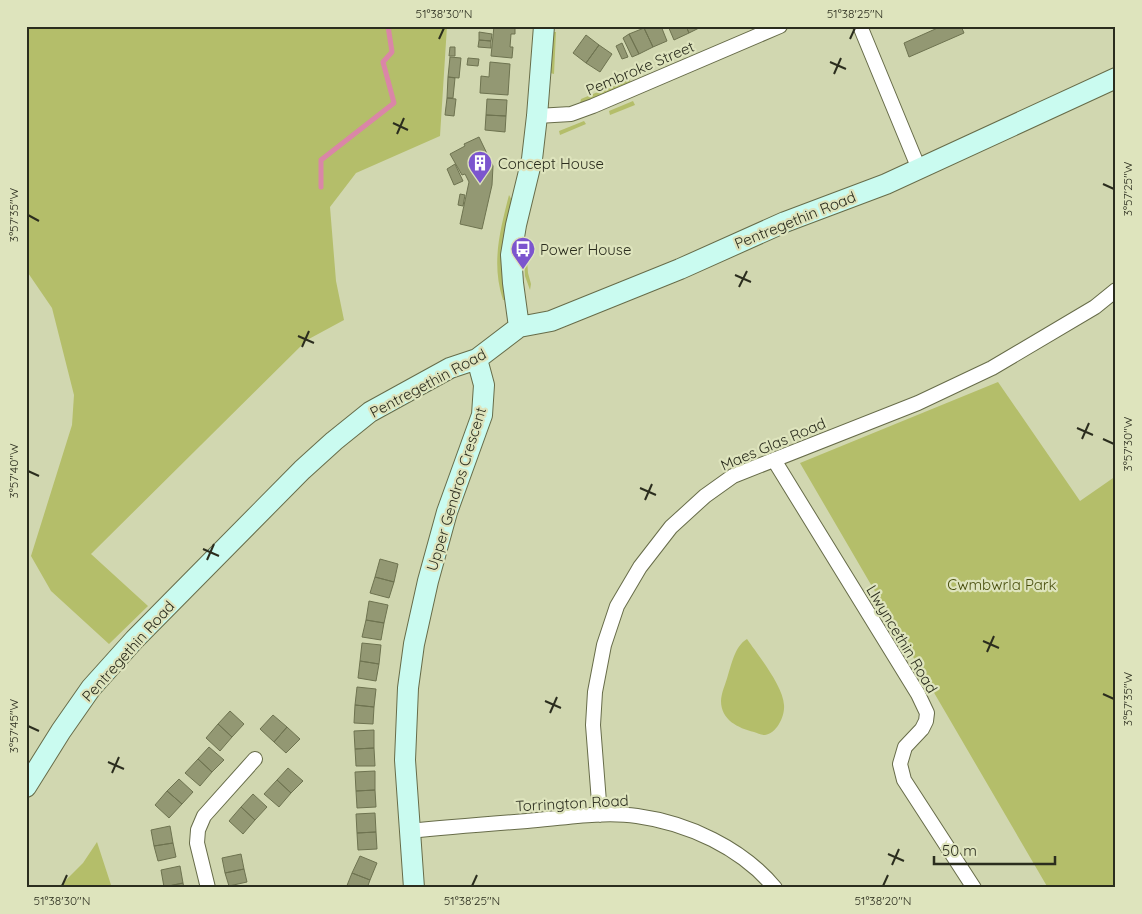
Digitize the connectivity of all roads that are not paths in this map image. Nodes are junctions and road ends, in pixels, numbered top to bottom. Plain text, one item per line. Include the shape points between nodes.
1 (544, 26) edge
2 (780, 26) edge
3 (860, 26) edge
4 (1116, 78) edge
5 (537, 116) junction
6 (920, 170) junction
7 (1116, 290) edge
8 (519, 327) junction
9 (477, 359) junction
10 (774, 460) junction
11 (256, 759) dead end
12 (26, 787) edge
13 (600, 815) junction
14 (410, 831) junction
15 (208, 888) edge
16 (414, 888) edge
17 (775, 888) edge
18 (974, 888) edge

1 - 5 street
2 - 5 street, Pembroke Street via 593,106 571,114
3 - 6 street
4 - 6 street, Pentregethin Road
5 - 8 street via 532,159 511,255
6 - 8 street, Pentregethin Road via 785,222 551,321
7 - 10 street, Maes Glas Road via 1095,307 992,368 918,403
8 - 9 street, Pentregethin Road
9 - 12 street, Pentregethin Road via 450,368 370,412 302,470 134,639 91,688
9 - 14 street, Upper Gendros Crescent via 484,385 482,415 447,512 414,644 408,688 405,760
10 - 13 street, Maes Glas Road via 733,476 671,527 640,567 617,606 604,645 595,692 593,726
10 - 18 street, Llwyncethin Road via 918,694 926,721 905,747 900,764 904,780
11 - 15 street via 204,816 198,830 197,843
13 - 14 street, Torrington Road
13 - 17 street, Torrington Road via 637,816 672,823 708,836 748,861
14 - 16 street, Upper Gendros Crescent

